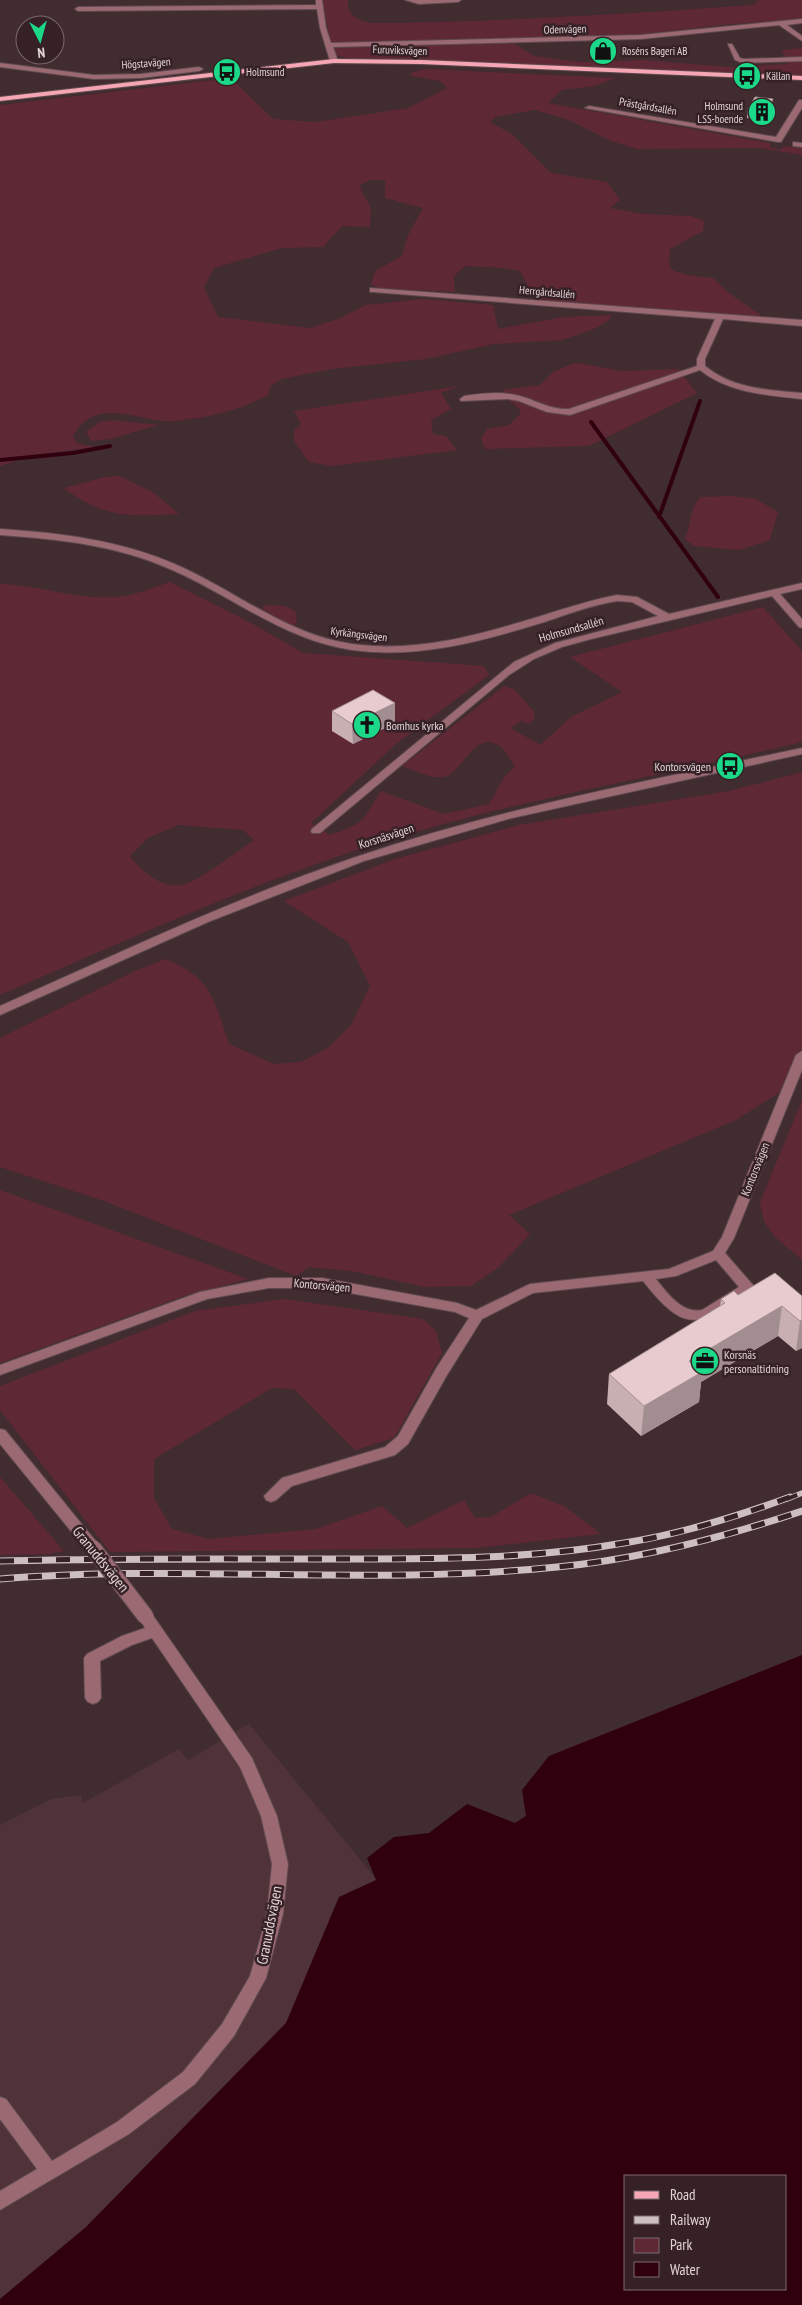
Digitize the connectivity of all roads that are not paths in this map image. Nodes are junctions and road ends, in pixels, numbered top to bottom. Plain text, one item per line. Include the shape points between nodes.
1 (408, 0) edge
2 (458, 0) edge
3 (320, 4) edge
4 (78, 9) dead end
5 (802, 21) edge
6 (780, 23) junction
7 (802, 39) edge
8 (329, 45) junction
9 (730, 45) dead end
10 (802, 60) edge
11 (334, 61) junction
12 (0, 65) edge
13 (199, 69) dead end
14 (94, 77) junction
15 (802, 78) edge
16 (99, 88) junction
17 (0, 100) edge
18 (802, 102) edge
19 (589, 108) dead end
20 (373, 290) dead end
21 (720, 317) junction
22 (802, 323) edge
23 (701, 368) junction
24 (802, 396) edge
25 (464, 399) dead end
26 (0, 532) edge
27 (802, 586) edge
28 (774, 593) junction
29 (666, 616) junction
30 (802, 625) edge
31 (802, 751) edge
32 (316, 831) dead end
33 (0, 1011) edge
34 (802, 1055) edge
35 (718, 1254) junction
36 (647, 1277) junction
37 (477, 1316) junction
38 (0, 1370) edge
39 (0, 1434) edge
40 (271, 1496) dead end
41 (156, 1631) junction
42 (93, 1698) dead end
43 (0, 2105) edge
44 (48, 2170) junction
45 (0, 2201) edge

1 - 2 street
3 - 4 street
3 - 8 street
5 - 6 street, Odenvägen
6 - 7 street
6 - 8 street, Odenvägen via 642,37
8 - 11 street
9 - 10 street via 737,59 743,61
11 - 15 main road, Furuviksvägen
11 - 16 main road, Furuviksvägen
12 - 14 street, Högstavägen
13 - 14 street, Högstavägen via 141,76
14 - 16 street
16 - 17 main road, Furuviksvägen
18 - 19 street, Prästgårdsallén via 778,140
20 - 21 street, Herrgårdsallén
21 - 22 street, Herrgårdsallén
21 - 23 street
23 - 24 street via 720,381
23 - 25 street via 570,412 554,413 508,396
26 - 29 street, Kyrkängsvägen via 59,538 155,560 200,580 296,633 352,647 412,650 451,645 617,598 634,599
27 - 28 street, Holmsundsallén
28 - 29 street, Holmsundsallén
28 - 30 street
29 - 32 street, Holmsundsallén via 560,644 519,662
31 - 33 street, Korsnäsvägen via 525,811 397,847 317,874 210,917
34 - 35 street, Kontorsvägen via 728,1238
35 - 36 street via 671,1273
35 - 36 street via 748,1288 703,1315 684,1314
36 - 37 street via 530,1289
37 - 38 street, Kontorsvägen via 448,1306 322,1282 269,1283 205,1295
37 - 40 street via 450,1356 403,1440 390,1451 287,1482
39 - 41 street, Granuddsvägen, bridge
41 - 42 street via 127,1640 92,1658
41 - 44 street, Granuddsvägen via 246,1763 269,1816 280,1864 275,1914 258,1978 228,2030 188,2078 123,2128
43 - 44 street
44 - 45 street, Granuddsvägen

